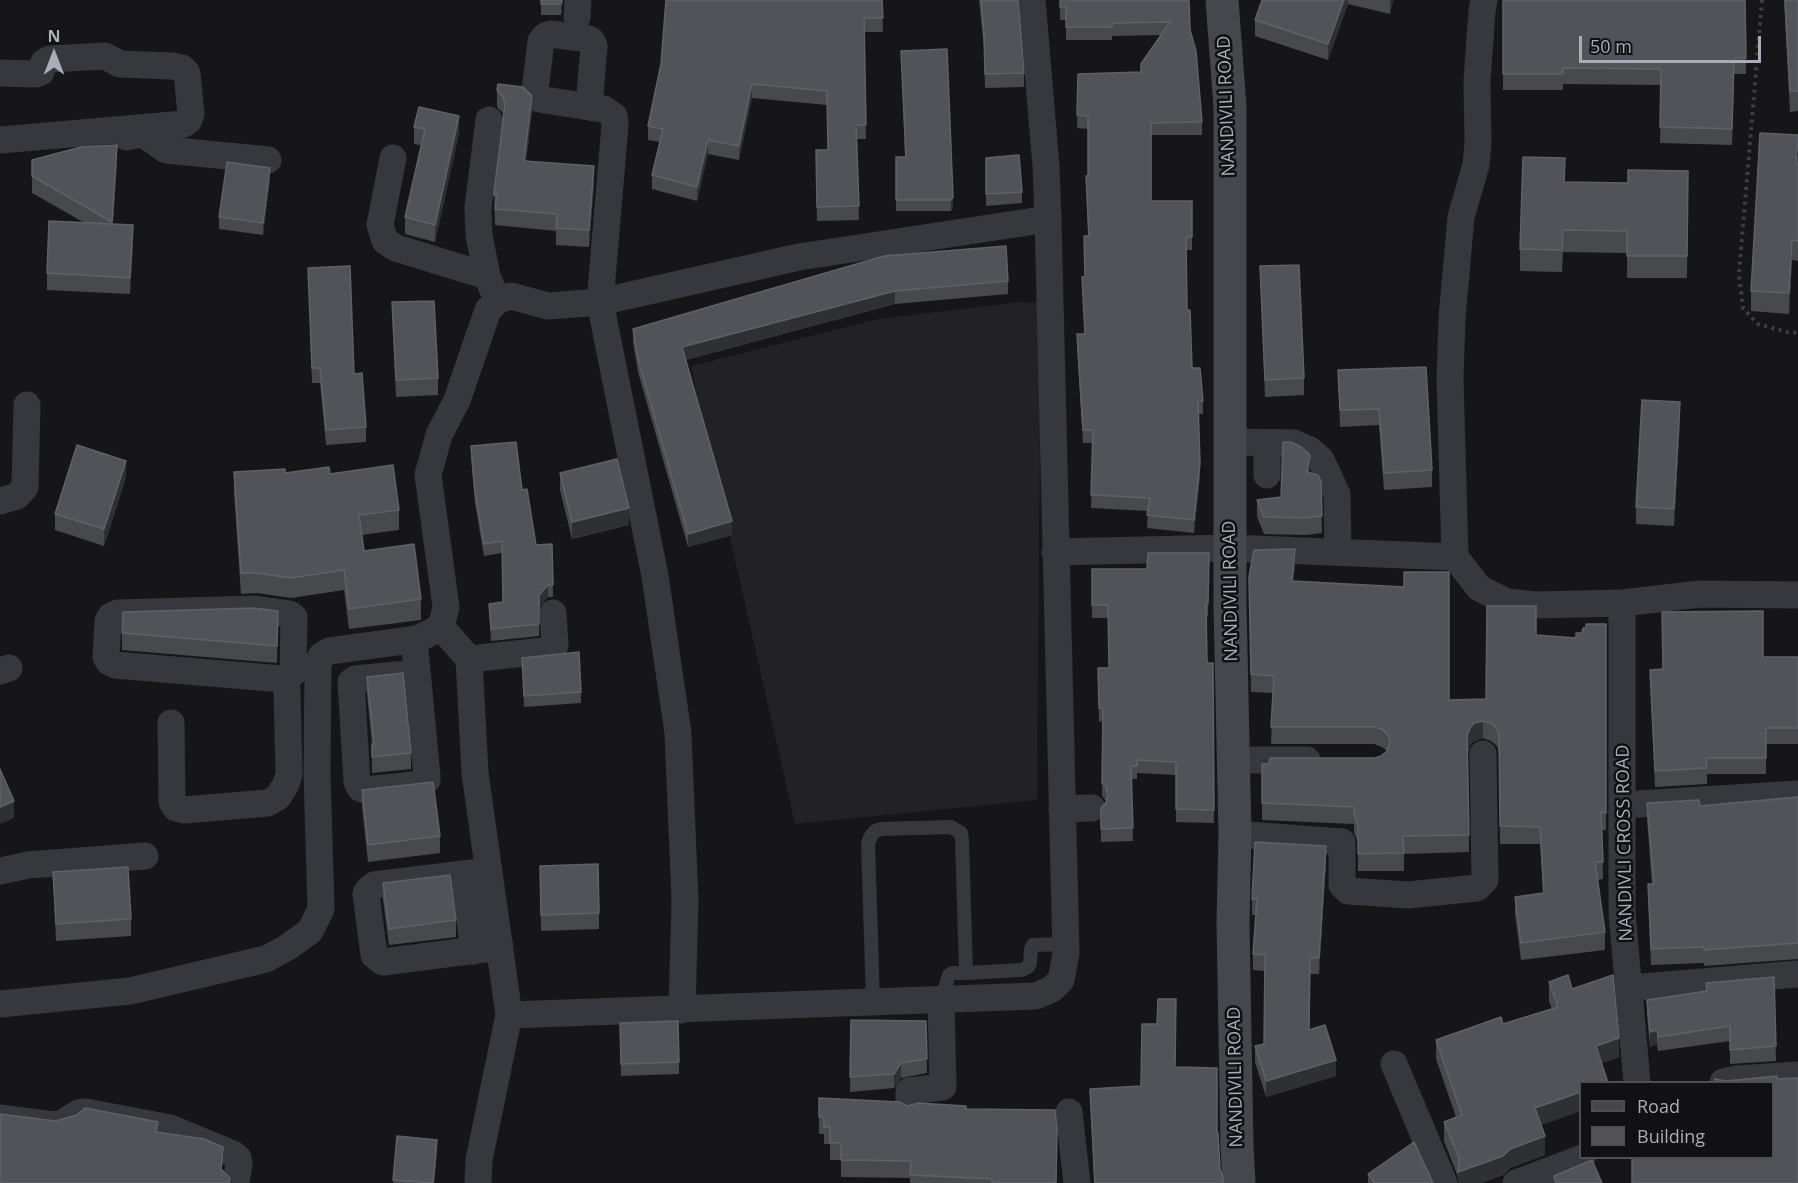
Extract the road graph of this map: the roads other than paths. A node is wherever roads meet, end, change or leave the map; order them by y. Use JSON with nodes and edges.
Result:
{"nodes":[{"id":1,"x":1032,"y":0,"type":"edge"},
{"id":2,"x":1222,"y":0,"type":"edge"},
{"id":3,"x":1484,"y":0,"type":"edge"},
{"id":4,"x":0,"y":73,"type":"edge"},
{"id":5,"x":590,"y":107,"type":"dead end"},
{"id":6,"x":489,"y":120,"type":"dead end"},
{"id":7,"x":0,"y":140,"type":"edge"},
{"id":8,"x":0,"y":157,"type":"edge"},
{"id":9,"x":393,"y":158,"type":"dead end"},
{"id":10,"x":268,"y":160,"type":"dead end"},
{"id":11,"x":1048,"y":219,"type":"junction"},
{"id":12,"x":487,"y":276,"type":"junction"},
{"id":13,"x":498,"y":300,"type":"junction"},
{"id":14,"x":600,"y":302,"type":"junction"},
{"id":15,"x":27,"y":405,"type":"dead end"},
{"id":16,"x":1229,"y":442,"type":"junction"},
{"id":17,"x":1267,"y":443,"type":"junction"},
{"id":18,"x":1267,"y":475,"type":"dead end"},
{"id":19,"x":0,"y":501,"type":"edge"},
{"id":20,"x":1230,"y":548,"type":"junction"},
{"id":21,"x":1055,"y":552,"type":"junction"},
{"id":22,"x":1338,"y":552,"type":"junction"},
{"id":23,"x":1455,"y":557,"type":"junction"},
{"id":24,"x":1798,"y":596,"type":"edge"},
{"id":25,"x":1622,"y":603,"type":"junction"},
{"id":26,"x":552,"y":613,"type":"dead end"},
{"id":27,"x":441,"y":627,"type":"junction"},
{"id":28,"x":414,"y":639,"type":"junction"},
{"id":29,"x":357,"y":647,"type":"junction"},
{"id":30,"x":469,"y":659,"type":"junction"},
{"id":31,"x":310,"y":672,"type":"junction"},
{"id":32,"x":417,"y":673,"type":"junction"},
{"id":33,"x":361,"y":679,"type":"junction"},
{"id":34,"x":213,"y":690,"type":"dead end"},
{"id":35,"x":287,"y":690,"type":"junction"},
{"id":36,"x":171,"y":723,"type":"dead end"},
{"id":37,"x":1483,"y":754,"type":"dead end"},
{"id":38,"x":1233,"y":760,"type":"junction"},
{"id":39,"x":1330,"y":760,"type":"edge"},
{"id":40,"x":317,"y":773,"type":"junction"},
{"id":41,"x":289,"y":774,"type":"junction"},
{"id":42,"x":1798,"y":794,"type":"edge"},
{"id":43,"x":1622,"y":805,"type":"junction"},
{"id":44,"x":1092,"y":808,"type":"dead end"},
{"id":45,"x":1062,"y":809,"type":"junction"},
{"id":46,"x":1235,"y":834,"type":"junction"},
{"id":47,"x":145,"y":856,"type":"dead end"},
{"id":48,"x":0,"y":871,"type":"edge"},
{"id":49,"x":476,"y":873,"type":"junction"},
{"id":50,"x":1066,"y":944,"type":"junction"},
{"id":51,"x":487,"y":949,"type":"junction"},
{"id":52,"x":966,"y":973,"type":"junction"},
{"id":53,"x":1798,"y":974,"type":"edge"},
{"id":54,"x":1630,"y":988,"type":"junction"},
{"id":55,"x":941,"y":1001,"type":"junction"},
{"id":56,"x":873,"y":1003,"type":"junction"},
{"id":57,"x":0,"y":1004,"type":"edge"},
{"id":58,"x":682,"y":1010,"type":"junction"},
{"id":59,"x":510,"y":1015,"type":"junction"},
{"id":60,"x":1395,"y":1064,"type":"dead end"},
{"id":61,"x":1798,"y":1075,"type":"edge"},
{"id":62,"x":1637,"y":1081,"type":"edge"},
{"id":63,"x":1730,"y":1081,"type":"edge"},
{"id":64,"x":909,"y":1107,"type":"edge"},
{"id":65,"x":1069,"y":1112,"type":"dead end"},
{"id":66,"x":0,"y":1118,"type":"edge"},
{"id":67,"x":1579,"y":1159,"type":"edge"},
{"id":68,"x":236,"y":1183,"type":"edge"},
{"id":69,"x":478,"y":1183,"type":"edge"},
{"id":70,"x":1077,"y":1183,"type":"edge"},
{"id":71,"x":1239,"y":1183,"type":"edge"},
{"id":72,"x":1444,"y":1183,"type":"edge"},
{"id":73,"x":1516,"y":1183,"type":"edge"}],
"edges":[{"from":1,"to":11,"type":"street"},
{"from":2,"to":16,"type":"street","name":"NANDIVILI ROAD"},
{"from":3,"to":23,"type":"street"},
{"from":4,"to":7,"type":"street"},
{"from":5,"to":14,"type":"street"},
{"from":6,"to":12,"type":"street"},
{"from":8,"to":10,"type":"street"},
{"from":9,"to":12,"type":"street"},
{"from":11,"to":14,"type":"street"},
{"from":11,"to":21,"type":"street"},
{"from":12,"to":13,"type":"street"},
{"from":13,"to":14,"type":"street"},
{"from":13,"to":27,"type":"street"},
{"from":14,"to":58,"type":"street"},
{"from":15,"to":19,"type":"street"},
{"from":16,"to":17,"type":"street"},
{"from":16,"to":20,"type":"street","name":"NANDIVILI ROAD"},
{"from":17,"to":18,"type":"street"},
{"from":17,"to":22,"type":"street"},
{"from":20,"to":21,"type":"street"},
{"from":20,"to":22,"type":"street"},
{"from":20,"to":38,"type":"street","name":"NANDIVILI ROAD"},
{"from":21,"to":45,"type":"street"},
{"from":22,"to":23,"type":"street"},
{"from":23,"to":25,"type":"street"},
{"from":24,"to":25,"type":"street"},
{"from":25,"to":43,"type":"street","name":"NANDIVLI CROSS ROAD"},
{"from":26,"to":30,"type":"street"},
{"from":27,"to":28,"type":"street"},
{"from":27,"to":30,"type":"street"},
{"from":28,"to":29,"type":"street"},
{"from":28,"to":32,"type":"street"},
{"from":29,"to":31,"type":"street"},
{"from":29,"to":33,"type":"street"},
{"from":30,"to":49,"type":"street"},
{"from":31,"to":31,"type":"street"},
{"from":31,"to":35,"type":"street"},
{"from":31,"to":40,"type":"street"},
{"from":32,"to":33,"type":"street"},
{"from":32,"to":33,"type":"street"},
{"from":34,"to":35,"type":"street"},
{"from":35,"to":41,"type":"street"},
{"from":36,"to":41,"type":"street"},
{"from":37,"to":46,"type":"street"},
{"from":38,"to":39,"type":"street"},
{"from":38,"to":46,"type":"street","name":"NANDIVILI ROAD"},
{"from":40,"to":41,"type":"street"},
{"from":40,"to":57,"type":"street"},
{"from":42,"to":43,"type":"street"},
{"from":43,"to":54,"type":"street","name":"NANDIVLI CROSS ROAD"},
{"from":44,"to":45,"type":"street"},
{"from":45,"to":50,"type":"street"},
{"from":46,"to":71,"type":"street","name":"NANDIVILI ROAD"},
{"from":47,"to":48,"type":"street"},
{"from":49,"to":51,"type":"street"},
{"from":49,"to":51,"type":"street"},
{"from":50,"to":52,"type":"lane"},
{"from":50,"to":55,"type":"street"},
{"from":51,"to":59,"type":"street"},
{"from":52,"to":55,"type":"lane"},
{"from":52,"to":56,"type":"lane"},
{"from":53,"to":54,"type":"street"},
{"from":54,"to":62,"type":"street","name":"NANDIVLI CROSS ROAD"},
{"from":55,"to":56,"type":"street"},
{"from":55,"to":64,"type":"street"},
{"from":56,"to":58,"type":"street"},
{"from":58,"to":59,"type":"street"},
{"from":59,"to":69,"type":"street"},
{"from":60,"to":72,"type":"street"},
{"from":61,"to":63,"type":"street"},
{"from":65,"to":70,"type":"street"},
{"from":66,"to":68,"type":"street"},
{"from":67,"to":73,"type":"street"}]}
